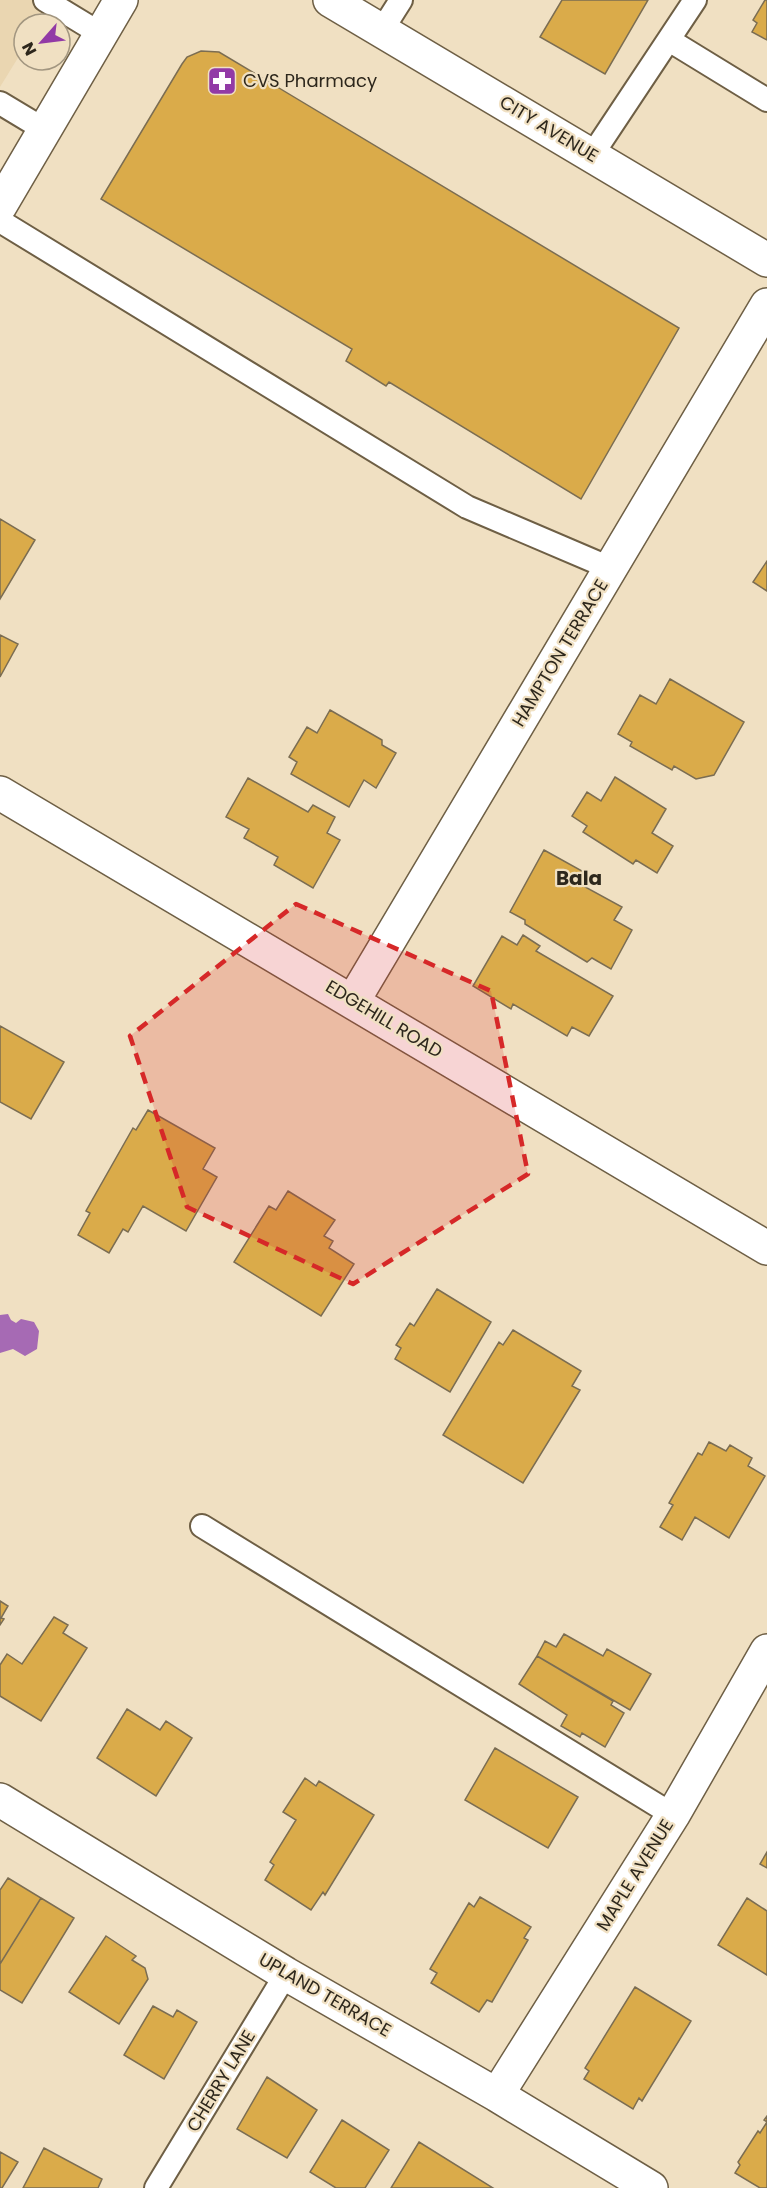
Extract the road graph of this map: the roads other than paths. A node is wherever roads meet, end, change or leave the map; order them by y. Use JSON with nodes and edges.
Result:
{"nodes":[{"id":1,"x":45,"y":0,"type":"edge"},
{"id":2,"x":121,"y":0,"type":"edge"},
{"id":3,"x":330,"y":0,"type":"edge"},
{"id":4,"x":401,"y":0,"type":"edge"},
{"id":5,"x":695,"y":0,"type":"edge"},
{"id":6,"x":382,"y":30,"type":"junction"},
{"id":7,"x":101,"y":34,"type":"junction"},
{"id":8,"x":669,"y":40,"type":"junction"},
{"id":9,"x":767,"y":99,"type":"edge"},
{"id":10,"x":0,"y":103,"type":"edge"},
{"id":11,"x":45,"y":130,"type":"junction"},
{"id":12,"x":592,"y":155,"type":"junction"},
{"id":13,"x":0,"y":206,"type":"edge"},
{"id":14,"x":0,"y":221,"type":"edge"},
{"id":15,"x":767,"y":260,"type":"edge"},
{"id":16,"x":767,"y":305,"type":"edge"},
{"id":17,"x":610,"y":568,"type":"junction"},
{"id":18,"x":0,"y":793,"type":"edge"},
{"id":19,"x":353,"y":1001,"type":"junction"},
{"id":20,"x":767,"y":1248,"type":"edge"},
{"id":21,"x":202,"y":1526,"type":"dead end"},
{"id":22,"x":767,"y":1651,"type":"edge"},
{"id":23,"x":0,"y":1800,"type":"edge"},
{"id":24,"x":673,"y":1815,"type":"junction"},
{"id":25,"x":286,"y":1974,"type":"junction"},
{"id":26,"x":496,"y":2095,"type":"junction"},
{"id":27,"x":156,"y":2188,"type":"edge"},
{"id":28,"x":651,"y":2188,"type":"edge"}],
"edges":[{"from":1,"to":7,"type":"lane"},
{"from":2,"to":7,"type":"main road"},
{"from":3,"to":6,"type":"main road","name":"CITY AVENUE"},
{"from":4,"to":6,"type":"lane"},
{"from":5,"to":8,"type":"lane"},
{"from":6,"to":12,"type":"main road","name":"CITY AVENUE"},
{"from":7,"to":11,"type":"main road"},
{"from":8,"to":9,"type":"lane"},
{"from":8,"to":12,"type":"lane"},
{"from":10,"to":11,"type":"lane"},
{"from":11,"to":13,"type":"main road"},
{"from":12,"to":15,"type":"main road","name":"CITY AVENUE"},
{"from":14,"to":17,"type":"lane"},
{"from":16,"to":17,"type":"main road","name":"HAMPTON TERRACE"},
{"from":17,"to":19,"type":"main road","name":"HAMPTON TERRACE"},
{"from":18,"to":19,"type":"main road","name":"EDGEHILL ROAD"},
{"from":19,"to":20,"type":"main road","name":"EDGEHILL ROAD"},
{"from":21,"to":24,"type":"lane"},
{"from":22,"to":24,"type":"main road","name":"MAPLE AVENUE"},
{"from":23,"to":25,"type":"main road","name":"UPLAND TERRACE"},
{"from":24,"to":26,"type":"main road","name":"MAPLE AVENUE"},
{"from":25,"to":26,"type":"main road","name":"UPLAND TERRACE"},
{"from":25,"to":27,"type":"lane","name":"CHERRY LANE"},
{"from":26,"to":28,"type":"main road","name":"UPLAND TERRACE"}]}
